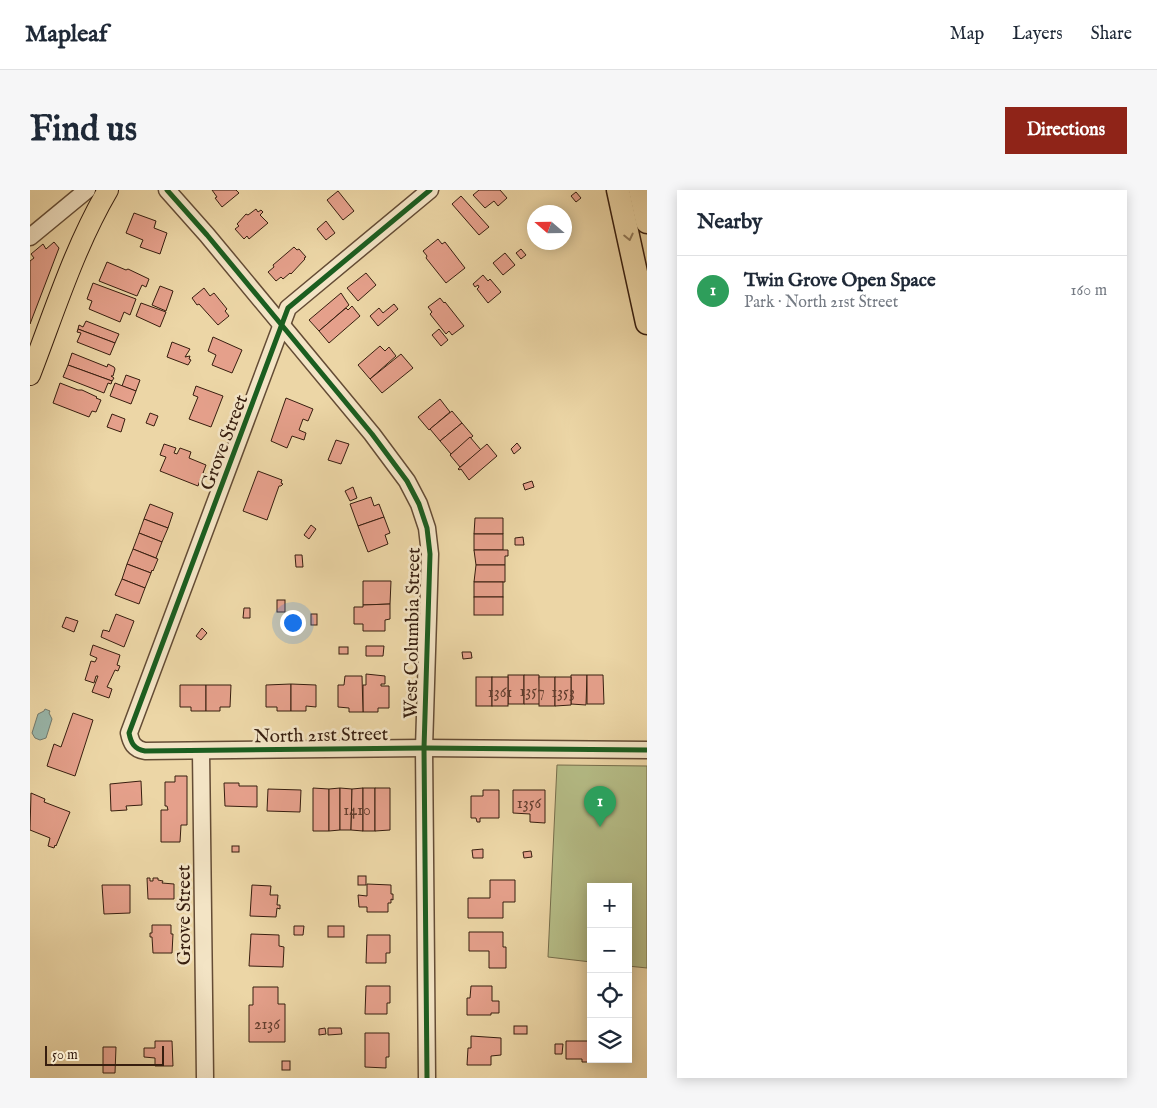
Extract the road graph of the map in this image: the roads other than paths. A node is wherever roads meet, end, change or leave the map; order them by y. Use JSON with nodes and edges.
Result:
{"nodes":[{"id":1,"x":87,"y":190,"type":"edge"},
{"id":2,"x":108,"y":190,"type":"edge"},
{"id":3,"x":167,"y":190,"type":"edge"},
{"id":4,"x":430,"y":190,"type":"edge"},
{"id":5,"x":618,"y":190,"type":"edge"},
{"id":6,"x":640,"y":190,"type":"edge"},
{"id":7,"x":647,"y":222,"type":"edge"},
{"id":8,"x":30,"y":237,"type":"edge"},
{"id":9,"x":647,"y":323,"type":"edge"},
{"id":10,"x":282,"y":327,"type":"junction"},
{"id":11,"x":30,"y":375,"type":"edge"},
{"id":12,"x":424,"y":748,"type":"junction"},
{"id":13,"x":647,"y":750,"type":"edge"},
{"id":14,"x":145,"y":751,"type":"joint"},
{"id":15,"x":201,"y":751,"type":"junction"},
{"id":16,"x":205,"y":1078,"type":"edge"},
{"id":17,"x":427,"y":1078,"type":"edge"}],
"edges":[{"from":1,"to":8,"type":"street"},
{"from":2,"to":11,"type":"main road"},
{"from":3,"to":10,"type":"street","name":"West Columbia Street"},
{"from":4,"to":10,"type":"street","name":"Grove Street"},
{"from":5,"to":9,"type":"highway","one_way":true},
{"from":6,"to":7,"type":"highway"},
{"from":10,"to":12,"type":"street","name":"West Columbia Street"},
{"from":10,"to":14,"type":"street","name":"Grove Street"},
{"from":12,"to":13,"type":"street","name":"North 21st Street"},
{"from":12,"to":15,"type":"street","name":"North 21st Street"},
{"from":12,"to":17,"type":"street","name":"West Columbia Street"},
{"from":14,"to":15,"type":"street","name":"North 21st Street"},
{"from":15,"to":16,"type":"street","name":"Grove Street"}]}
